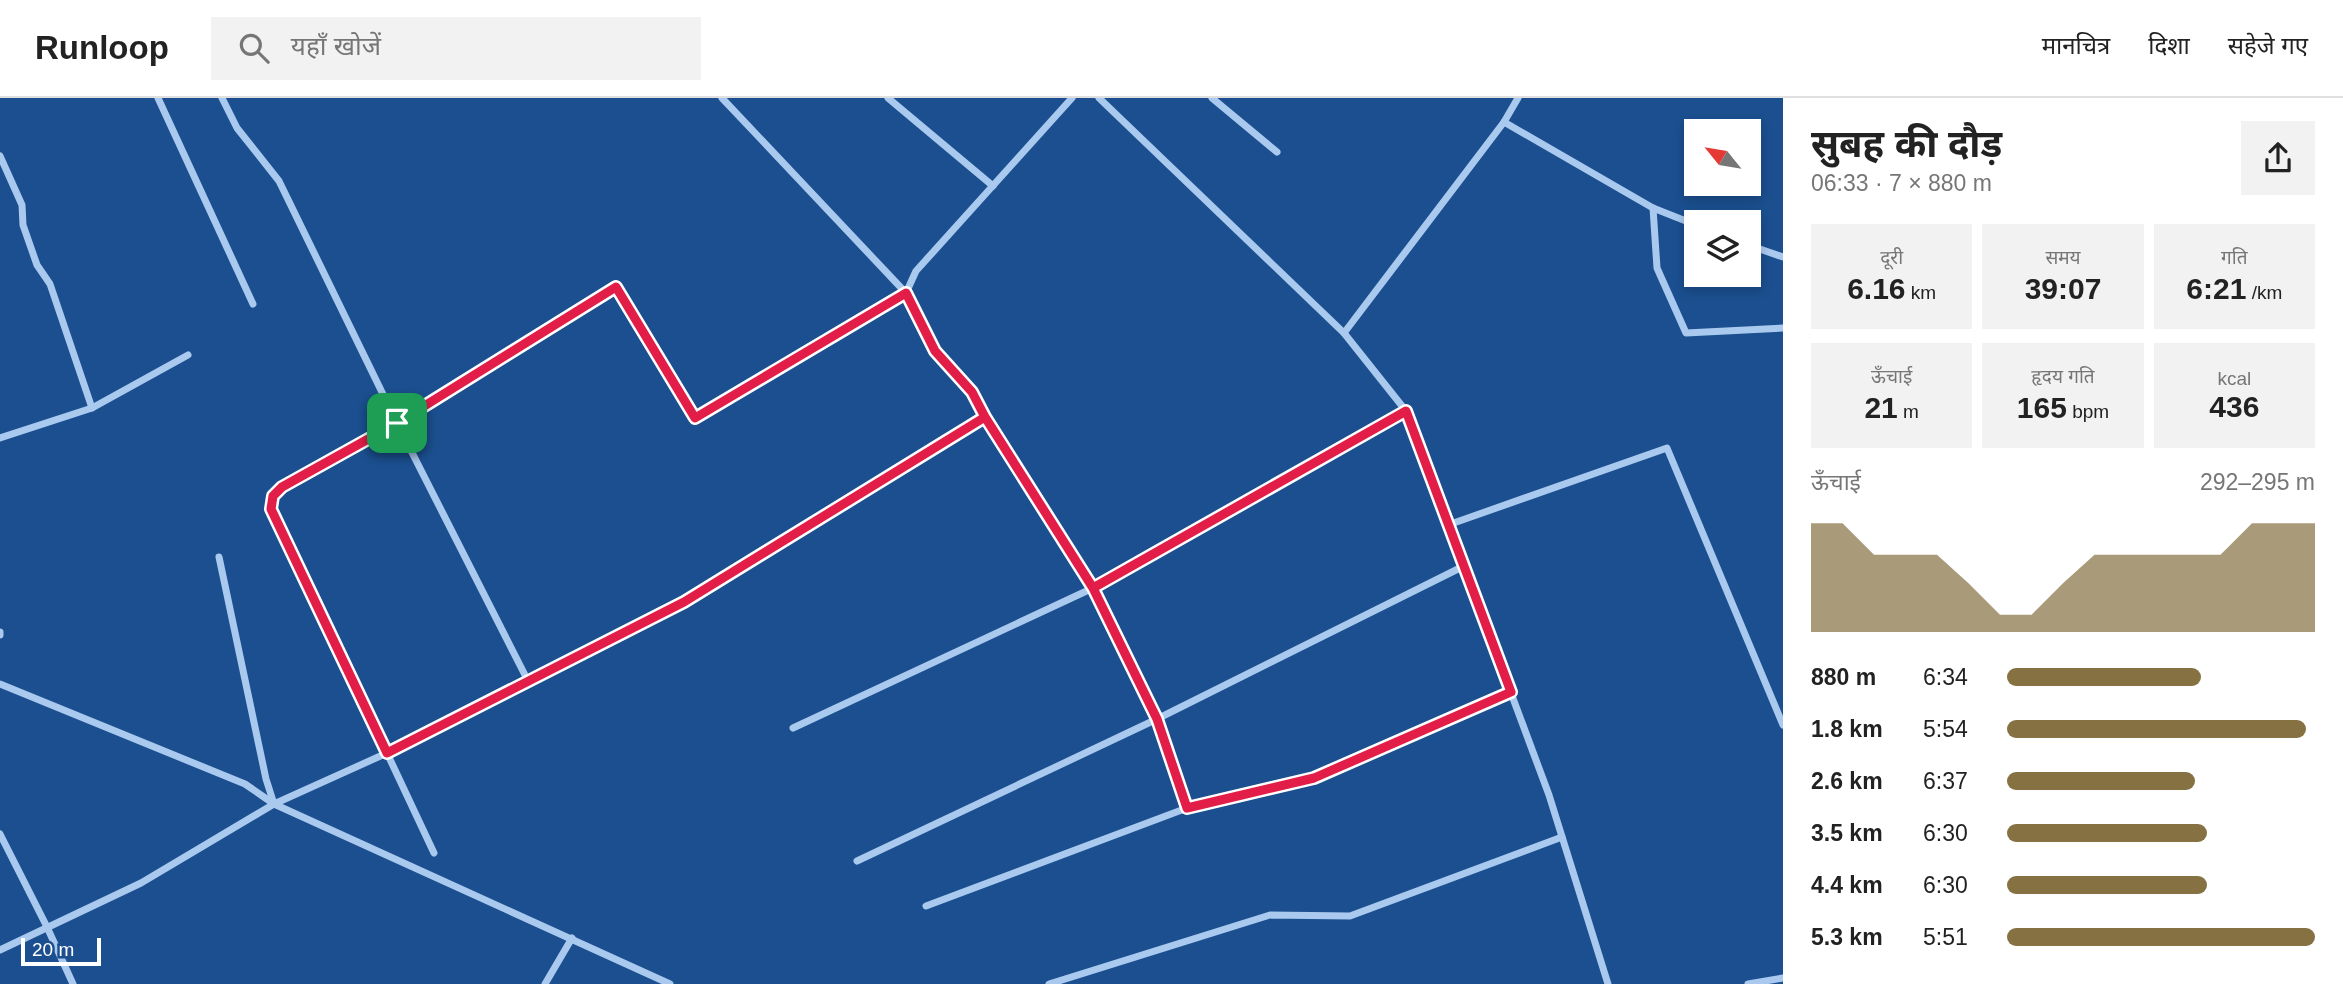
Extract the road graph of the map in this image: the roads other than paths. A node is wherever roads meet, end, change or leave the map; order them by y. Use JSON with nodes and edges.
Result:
{"nodes":[{"id":1,"x":158,"y":98,"type":"edge"},
{"id":2,"x":222,"y":98,"type":"edge"},
{"id":3,"x":722,"y":98,"type":"edge"},
{"id":4,"x":888,"y":98,"type":"edge"},
{"id":5,"x":1072,"y":98,"type":"edge"},
{"id":6,"x":1099,"y":98,"type":"edge"},
{"id":7,"x":1212,"y":98,"type":"edge"},
{"id":8,"x":1518,"y":98,"type":"edge"},
{"id":9,"x":1504,"y":122,"type":"junction"},
{"id":10,"x":1277,"y":152,"type":"dead end"},
{"id":11,"x":0,"y":156,"type":"edge"},
{"id":12,"x":993,"y":186,"type":"junction"},
{"id":13,"x":1653,"y":208,"type":"junction"},
{"id":14,"x":1684,"y":220,"type":"edge"},
{"id":15,"x":1761,"y":249,"type":"edge"},
{"id":16,"x":1783,"y":257,"type":"edge"},
{"id":17,"x":906,"y":293,"type":"junction"},
{"id":18,"x":253,"y":304,"type":"dead end"},
{"id":19,"x":1783,"y":328,"type":"edge"},
{"id":20,"x":1344,"y":333,"type":"junction"},
{"id":21,"x":188,"y":355,"type":"dead end"},
{"id":22,"x":92,"y":408,"type":"junction"},
{"id":23,"x":1406,"y":411,"type":"junction"},
{"id":24,"x":985,"y":417,"type":"junction"},
{"id":25,"x":397,"y":423,"type":"junction"},
{"id":26,"x":0,"y":438,"type":"edge"},
{"id":27,"x":1448,"y":525,"type":"junction"},
{"id":28,"x":219,"y":557,"type":"dead end"},
{"id":29,"x":1464,"y":566,"type":"junction"},
{"id":30,"x":1093,"y":588,"type":"junction"},
{"id":31,"x":532,"y":680,"type":"junction"},
{"id":32,"x":0,"y":684,"type":"edge"},
{"id":33,"x":1511,"y":692,"type":"junction"},
{"id":34,"x":1157,"y":719,"type":"junction"},
{"id":35,"x":1783,"y":725,"type":"edge"},
{"id":36,"x":793,"y":728,"type":"dead end"},
{"id":37,"x":387,"y":753,"type":"junction"},
{"id":38,"x":274,"y":804,"type":"junction"},
{"id":39,"x":1187,"y":808,"type":"junction"},
{"id":40,"x":0,"y":834,"type":"edge"},
{"id":41,"x":1562,"y":837,"type":"junction"},
{"id":42,"x":434,"y":853,"type":"dead end"},
{"id":43,"x":857,"y":861,"type":"dead end"},
{"id":44,"x":926,"y":906,"type":"dead end"},
{"id":45,"x":47,"y":927,"type":"junction"},
{"id":46,"x":572,"y":938,"type":"junction"},
{"id":47,"x":0,"y":950,"type":"edge"},
{"id":48,"x":1779,"y":980,"type":"edge"},
{"id":49,"x":73,"y":984,"type":"edge"},
{"id":50,"x":545,"y":984,"type":"edge"},
{"id":51,"x":670,"y":984,"type":"edge"},
{"id":52,"x":1049,"y":984,"type":"edge"},
{"id":53,"x":1608,"y":984,"type":"edge"},
{"id":54,"x":1748,"y":984,"type":"edge"}],
"edges":[{"from":1,"to":18,"type":"street"},
{"from":2,"to":25,"type":"street"},
{"from":3,"to":17,"type":"street"},
{"from":4,"to":12,"type":"street"},
{"from":5,"to":12,"type":"street"},
{"from":6,"to":20,"type":"street"},
{"from":7,"to":10,"type":"street"},
{"from":8,"to":9,"type":"street"},
{"from":9,"to":13,"type":"street"},
{"from":9,"to":20,"type":"street"},
{"from":11,"to":22,"type":"street"},
{"from":12,"to":17,"type":"street"},
{"from":13,"to":14,"type":"street"},
{"from":13,"to":19,"type":"street"},
{"from":15,"to":16,"type":"street"},
{"from":17,"to":24,"type":"street"},
{"from":17,"to":25,"type":"street"},
{"from":20,"to":23,"type":"street"},
{"from":21,"to":22,"type":"street"},
{"from":22,"to":26,"type":"street"},
{"from":23,"to":27,"type":"street"},
{"from":23,"to":30,"type":"street"},
{"from":24,"to":30,"type":"street"},
{"from":24,"to":31,"type":"street"},
{"from":25,"to":31,"type":"street"},
{"from":25,"to":37,"type":"street"},
{"from":27,"to":29,"type":"street"},
{"from":27,"to":35,"type":"street"},
{"from":28,"to":38,"type":"street"},
{"from":29,"to":33,"type":"street"},
{"from":29,"to":34,"type":"street"},
{"from":30,"to":34,"type":"street"},
{"from":30,"to":36,"type":"street"},
{"from":31,"to":37,"type":"street"},
{"from":32,"to":38,"type":"street"},
{"from":33,"to":39,"type":"street"},
{"from":33,"to":41,"type":"street"},
{"from":34,"to":39,"type":"street"},
{"from":34,"to":43,"type":"street"},
{"from":37,"to":38,"type":"street"},
{"from":37,"to":42,"type":"street"},
{"from":38,"to":45,"type":"street"},
{"from":38,"to":46,"type":"street"},
{"from":39,"to":44,"type":"street"},
{"from":40,"to":45,"type":"street"},
{"from":41,"to":52,"type":"street"},
{"from":41,"to":53,"type":"street"},
{"from":45,"to":47,"type":"street"},
{"from":45,"to":49,"type":"street"},
{"from":46,"to":50,"type":"street"},
{"from":46,"to":51,"type":"street"},
{"from":48,"to":54,"type":"street"}]}
